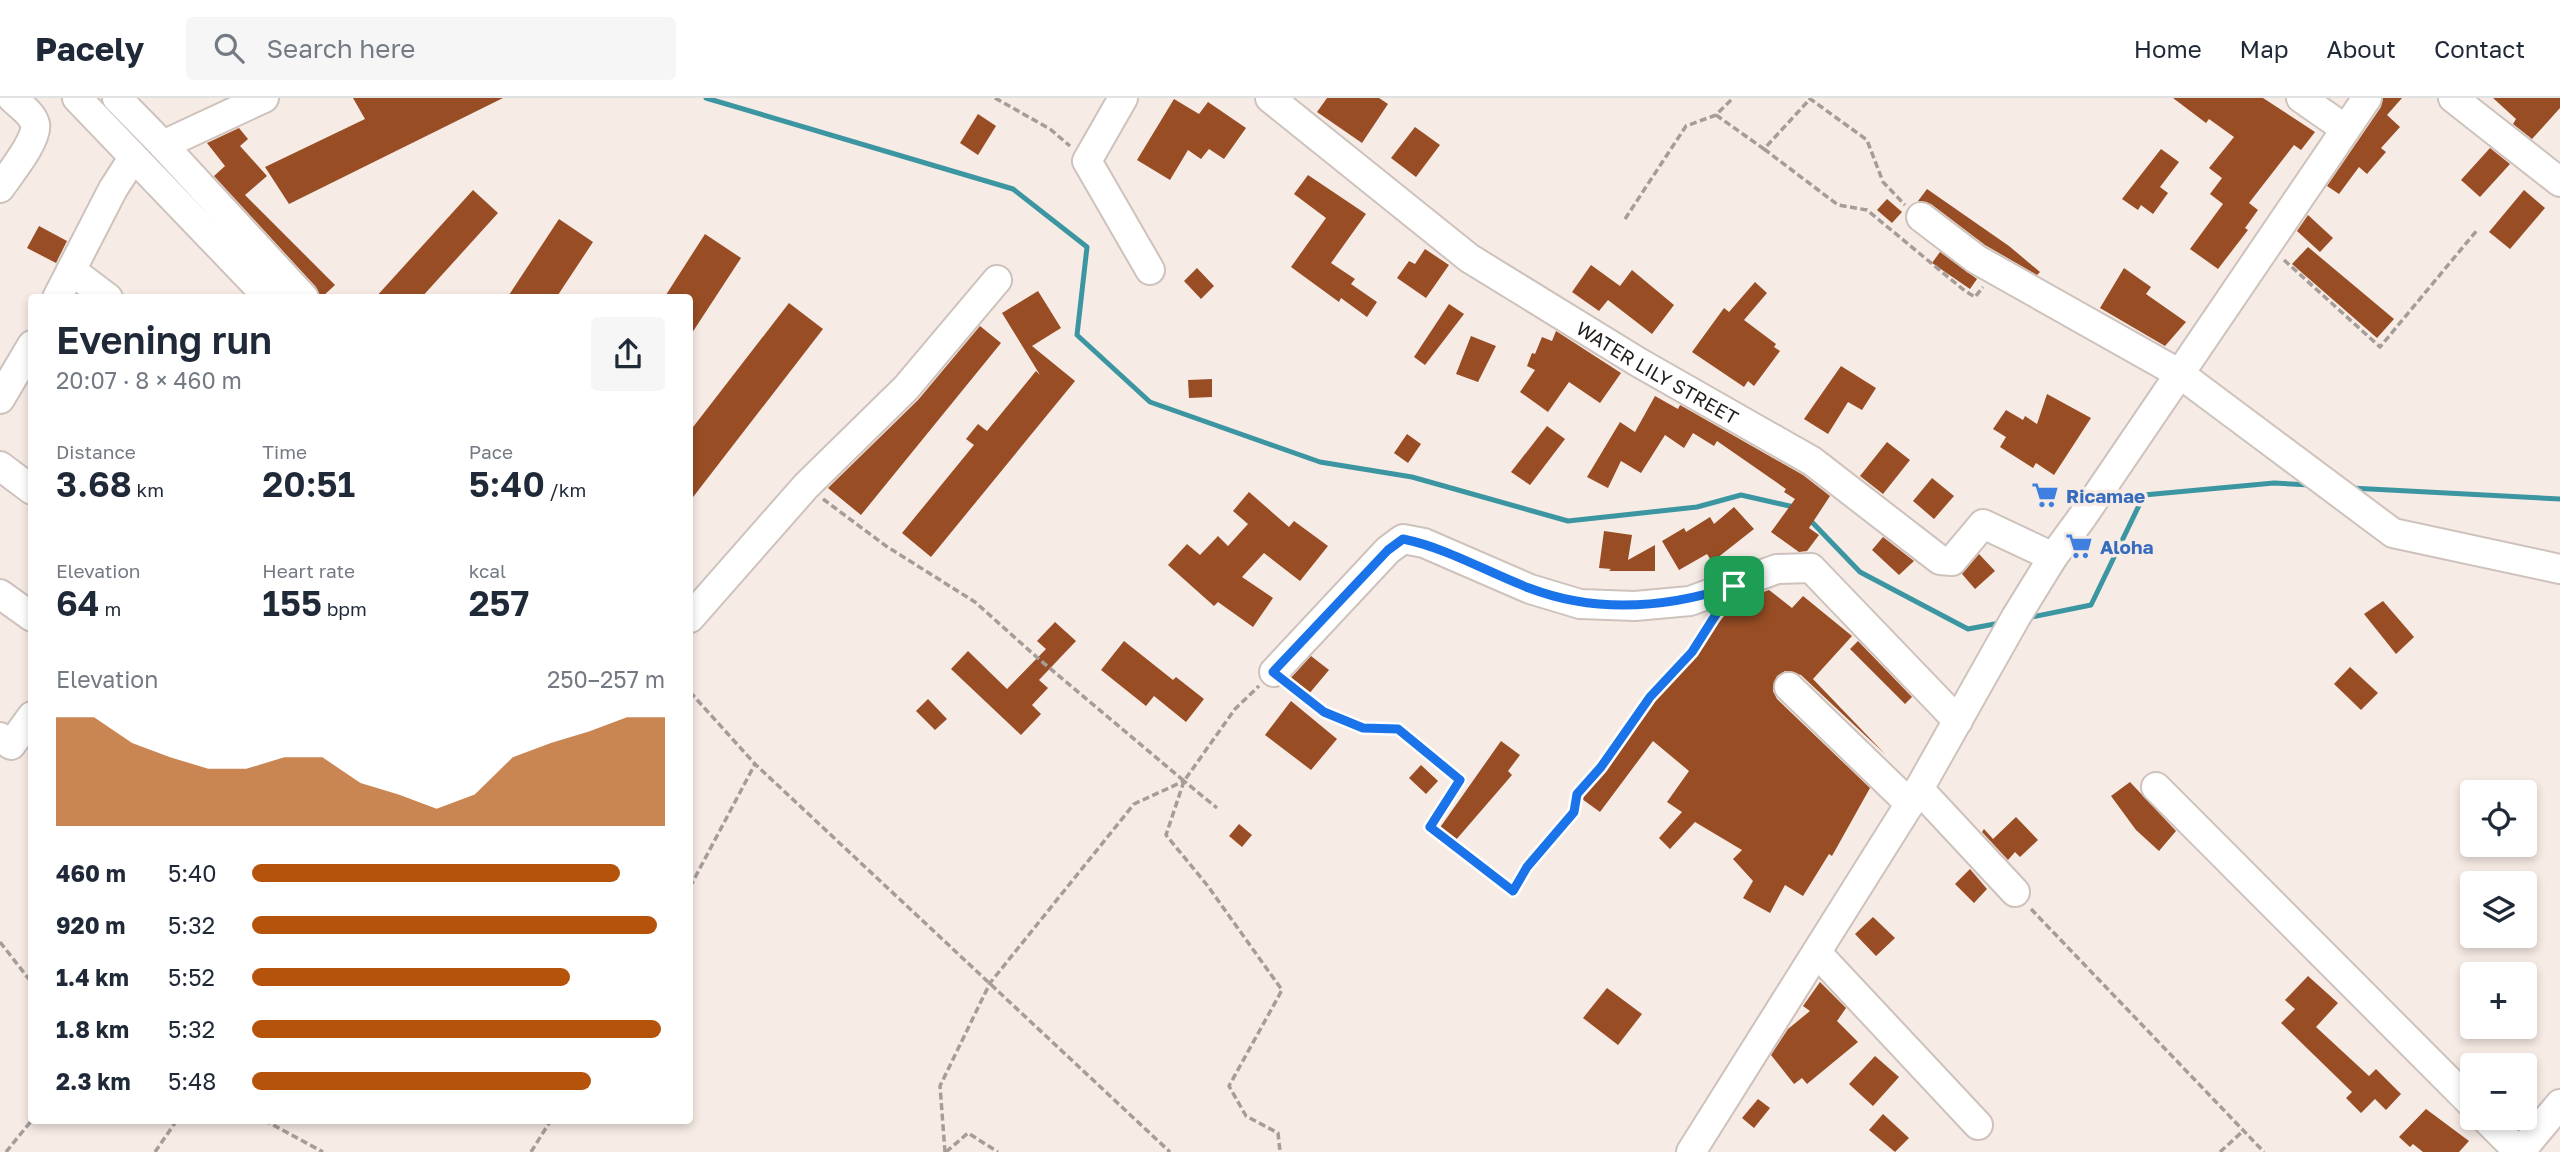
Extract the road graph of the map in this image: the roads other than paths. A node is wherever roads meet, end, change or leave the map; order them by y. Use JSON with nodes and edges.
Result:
{"nodes":[{"id":1,"x":12,"y":98,"type":"edge"},
{"id":2,"x":77,"y":98,"type":"edge"},
{"id":3,"x":117,"y":98,"type":"edge"},
{"id":4,"x":264,"y":98,"type":"edge"},
{"id":5,"x":1123,"y":98,"type":"edge"},
{"id":6,"x":1270,"y":98,"type":"edge"},
{"id":7,"x":2301,"y":98,"type":"edge"},
{"id":8,"x":2367,"y":98,"type":"edge"},
{"id":9,"x":2453,"y":98,"type":"edge"},
{"id":10,"x":2344,"y":128,"type":"junction"},
{"id":11,"x":163,"y":145,"type":"junction"},
{"id":12,"x":133,"y":158,"type":"junction"},
{"id":13,"x":2560,"y":182,"type":"edge"},
{"id":14,"x":0,"y":188,"type":"edge"},
{"id":15,"x":1921,"y":217,"type":"road end"},
{"id":16,"x":71,"y":270,"type":"junction"},
{"id":17,"x":1150,"y":270,"type":"dead end"},
{"id":18,"x":997,"y":280,"type":"dead end"},
{"id":19,"x":59,"y":294,"type":"edge"},
{"id":20,"x":103,"y":294,"type":"edge"},
{"id":21,"x":265,"y":294,"type":"edge"},
{"id":22,"x":300,"y":294,"type":"edge"},
{"id":23,"x":28,"y":358,"type":"edge"},
{"id":24,"x":2180,"y":374,"type":"junction"},
{"id":25,"x":0,"y":399,"type":"edge"},
{"id":26,"x":0,"y":467,"type":"edge"},
{"id":27,"x":28,"y":487,"type":"edge"},
{"id":28,"x":2053,"y":557,"type":"junction"},
{"id":29,"x":2560,"y":569,"type":"edge"},
{"id":30,"x":0,"y":594,"type":"edge"},
{"id":31,"x":28,"y":614,"type":"edge"},
{"id":32,"x":693,"y":615,"type":"edge"},
{"id":33,"x":1273,"y":672,"type":"road end"},
{"id":34,"x":1790,"y":687,"type":"dead end"},
{"id":35,"x":1958,"y":721,"type":"junction"},
{"id":36,"x":28,"y":722,"type":"edge"},
{"id":37,"x":0,"y":737,"type":"edge"},
{"id":38,"x":2156,"y":788,"type":"dead end"},
{"id":39,"x":1915,"y":796,"type":"junction"},
{"id":40,"x":2015,"y":892,"type":"road end"},
{"id":41,"x":1817,"y":953,"type":"junction"},
{"id":42,"x":2460,"y":1092,"type":"edge"},
{"id":43,"x":2560,"y":1104,"type":"edge"},
{"id":44,"x":1979,"y":1125,"type":"dead end"},
{"id":45,"x":2498,"y":1130,"type":"edge"},
{"id":46,"x":1691,"y":1152,"type":"edge"},
{"id":47,"x":2520,"y":1152,"type":"edge"}],
"edges":[{"from":1,"to":14,"type":"street"},
{"from":2,"to":12,"type":"street"},
{"from":3,"to":11,"type":"street"},
{"from":4,"to":11,"type":"street"},
{"from":5,"to":17,"type":"street"},
{"from":6,"to":28,"type":"street","name":"WATER LILY STREET"},
{"from":7,"to":10,"type":"street"},
{"from":8,"to":10,"type":"street"},
{"from":9,"to":13,"type":"street"},
{"from":10,"to":24,"type":"street"},
{"from":11,"to":22,"type":"street"},
{"from":12,"to":16,"type":"street"},
{"from":12,"to":21,"type":"street"},
{"from":15,"to":24,"type":"street"},
{"from":16,"to":19,"type":"street"},
{"from":16,"to":20,"type":"street"},
{"from":18,"to":32,"type":"street"},
{"from":23,"to":25,"type":"street"},
{"from":24,"to":28,"type":"street"},
{"from":24,"to":29,"type":"street"},
{"from":26,"to":27,"type":"street"},
{"from":28,"to":35,"type":"street"},
{"from":30,"to":31,"type":"street"},
{"from":33,"to":35,"type":"street"},
{"from":34,"to":39,"type":"street"},
{"from":35,"to":39,"type":"street"},
{"from":36,"to":37,"type":"street"},
{"from":38,"to":42,"type":"street"},
{"from":39,"to":40,"type":"street"},
{"from":39,"to":41,"type":"street"},
{"from":41,"to":44,"type":"street"},
{"from":41,"to":46,"type":"street"},
{"from":43,"to":47,"type":"street"},
{"from":45,"to":47,"type":"street"}]}
